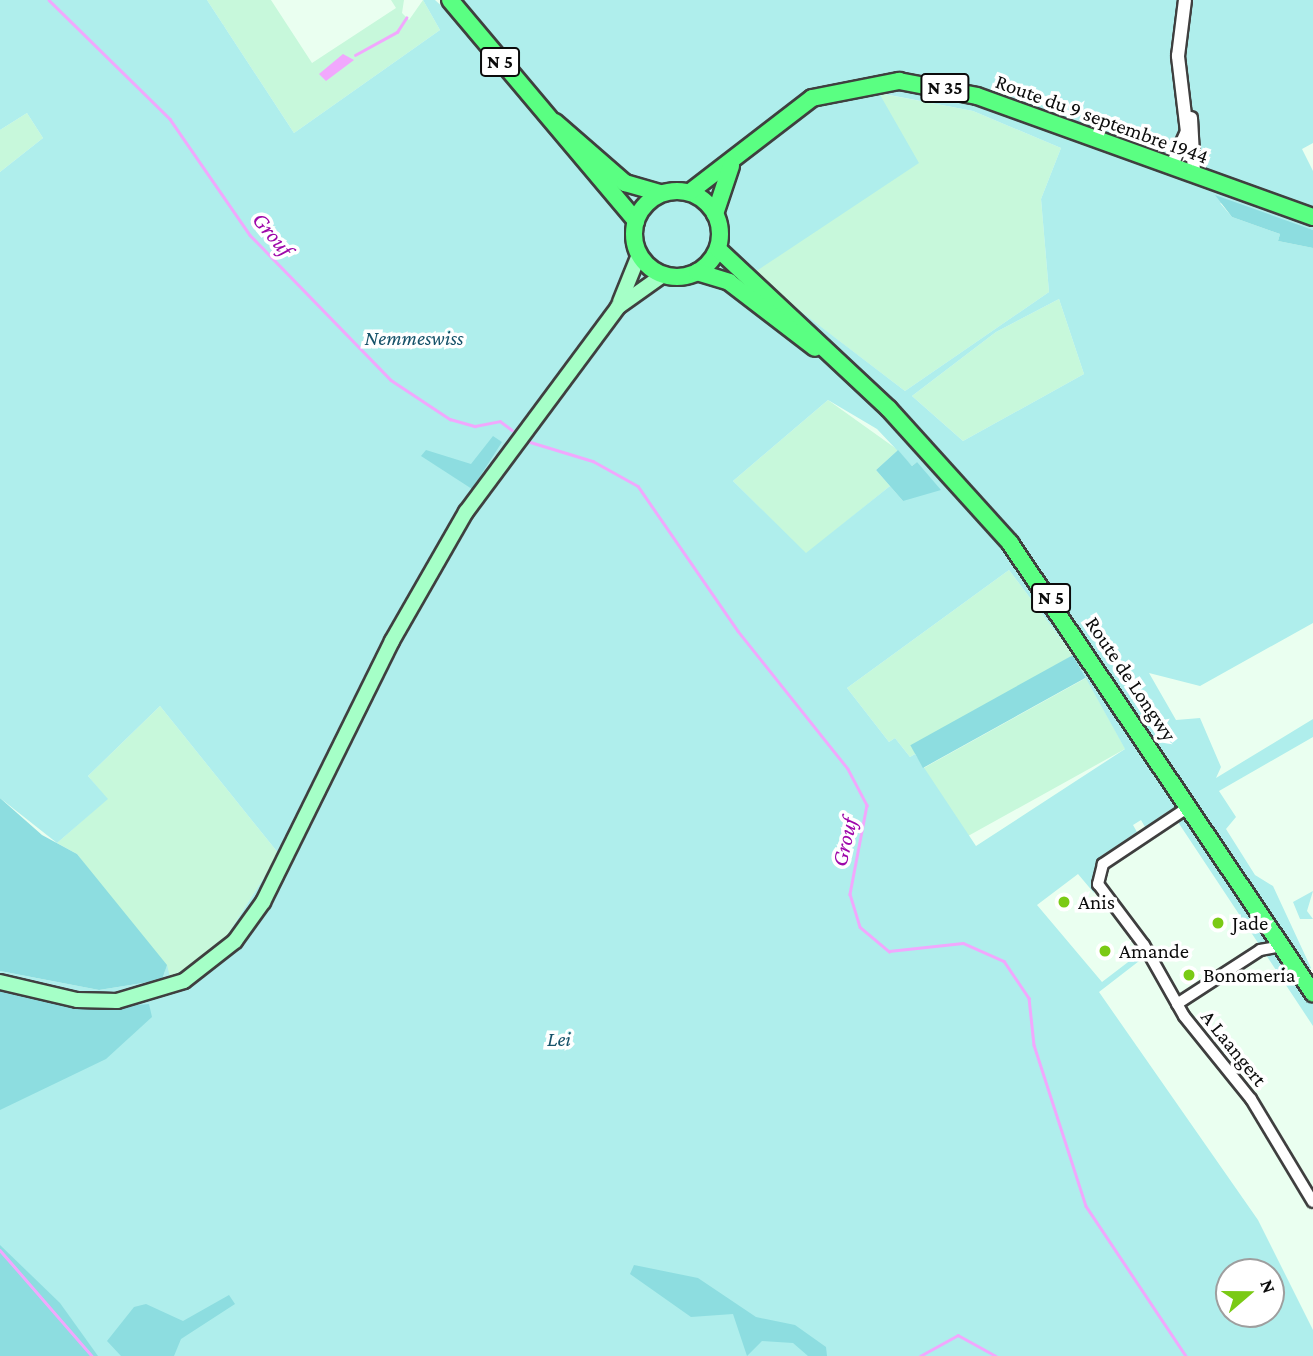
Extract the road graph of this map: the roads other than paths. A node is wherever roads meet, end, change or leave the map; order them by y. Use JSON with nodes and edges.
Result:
{"nodes":[{"id":1,"x":450,"y":0,"type":"edge"},
{"id":2,"x":1185,"y":0,"type":"edge"},
{"id":3,"x":1180,"y":84,"type":"junction"},
{"id":4,"x":553,"y":121,"type":"junction"},
{"id":5,"x":732,"y":164,"type":"junction"},
{"id":6,"x":1172,"y":165,"type":"junction"},
{"id":7,"x":1194,"y":173,"type":"junction"},
{"id":8,"x":690,"y":192,"type":"junction"},
{"id":9,"x":660,"y":193,"type":"junction"},
{"id":10,"x":715,"y":214,"type":"junction"},
{"id":11,"x":1313,"y":217,"type":"edge"},
{"id":12,"x":636,"y":221,"type":"junction"},
{"id":13,"x":718,"y":248,"type":"junction"},
{"id":14,"x":639,"y":255,"type":"junction"},
{"id":15,"x":696,"y":272,"type":"junction"},
{"id":16,"x":663,"y":275,"type":"junction"},
{"id":17,"x":618,"y":307,"type":"junction"},
{"id":18,"x":858,"y":378,"type":"junction"},
{"id":19,"x":1190,"y":806,"type":"junction"},
{"id":20,"x":1282,"y":946,"type":"junction"},
{"id":21,"x":0,"y":982,"type":"edge"},
{"id":22,"x":1313,"y":993,"type":"edge"},
{"id":23,"x":1177,"y":1004,"type":"junction"},
{"id":24,"x":1313,"y":1202,"type":"edge"}],
"edges":[{"from":1,"to":4,"type":"main road","number":"N 5"},
{"from":2,"to":3,"type":"street"},
{"from":3,"to":6,"type":"street"},
{"from":3,"to":7,"type":"street"},
{"from":4,"to":9,"type":"main road","number":"N 5"},
{"from":4,"to":12,"type":"main road","number":"N 5"},
{"from":5,"to":6,"type":"main road","name":"Route du 9 septembre 1944","number":"N 35"},
{"from":5,"to":8,"type":"main road","number":"N 35"},
{"from":5,"to":10,"type":"main road","number":"N 35"},
{"from":6,"to":7,"type":"main road","name":"Route du 9 septembre 1944","number":"N 35"},
{"from":7,"to":11,"type":"main road","name":"Route du 9 septembre 1944","number":"N 35"},
{"from":8,"to":9,"type":"main road","number":"N 5"},
{"from":8,"to":10,"type":"main road"},
{"from":9,"to":12,"type":"main road"},
{"from":10,"to":13,"type":"main road"},
{"from":12,"to":14,"type":"main road"},
{"from":13,"to":15,"type":"main road"},
{"from":13,"to":18,"type":"main road","name":"Route de Longwy","number":"N 5"},
{"from":14,"to":16,"type":"main road"},
{"from":14,"to":17,"type":"main road"},
{"from":15,"to":16,"type":"main road","number":"N 5"},
{"from":15,"to":18,"type":"main road","name":"Route de Longwy","number":"N 5"},
{"from":16,"to":17,"type":"main road"},
{"from":17,"to":21,"type":"main road"},
{"from":18,"to":19,"type":"main road","name":"Route de Longwy","number":"N 5"},
{"from":19,"to":20,"type":"main road","name":"Route de Longwy","number":"N 5"},
{"from":19,"to":23,"type":"street","name":"A Laangert"},
{"from":20,"to":22,"type":"main road","name":"Route de Longwy","number":"N 5"},
{"from":20,"to":23,"type":"street"},
{"from":23,"to":24,"type":"street","name":"A Laangert"}]}
